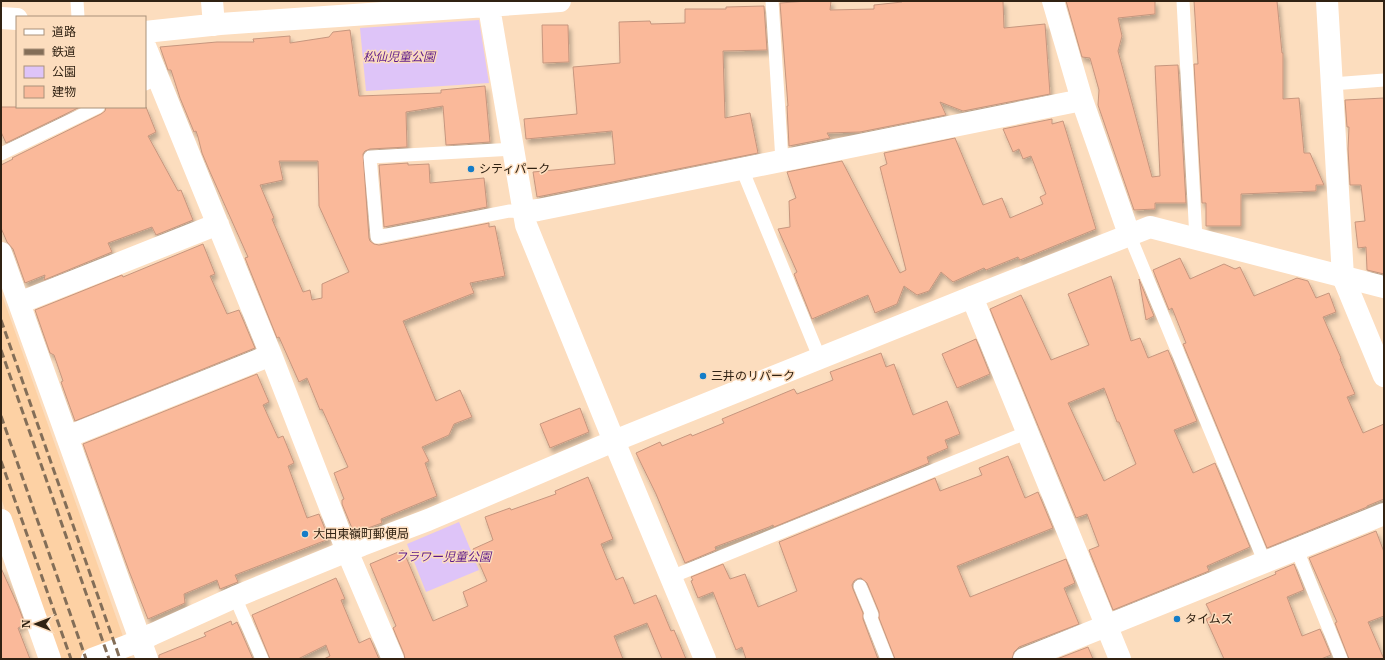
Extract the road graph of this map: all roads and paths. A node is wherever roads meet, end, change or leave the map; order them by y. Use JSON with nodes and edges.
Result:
{"nodes":[{"id":1,"x":77,"y":1,"type":"edge"},
{"id":2,"x":212,"y":1,"type":"edge"},
{"id":3,"x":560,"y":1,"type":"edge"},
{"id":4,"x":772,"y":1,"type":"edge"},
{"id":5,"x":1053,"y":1,"type":"edge"},
{"id":6,"x":1183,"y":1,"type":"edge"},
{"id":7,"x":1327,"y":1,"type":"edge"},
{"id":8,"x":488,"y":3,"type":"edge"},
{"id":9,"x":352,"y":8,"type":"edge"},
{"id":10,"x":78,"y":16,"type":"edge"},
{"id":11,"x":1,"y":18,"type":"edge"},
{"id":12,"x":16,"y":20,"type":"edge"},
{"id":13,"x":214,"y":25,"type":"junction"},
{"id":14,"x":146,"y":32,"type":"edge"},
{"id":15,"x":146,"y":52,"type":"edge"},
{"id":16,"x":1384,"y":80,"type":"edge"},
{"id":17,"x":151,"y":81,"type":"edge"},
{"id":18,"x":1332,"y":84,"type":"junction"},
{"id":19,"x":1082,"y":100,"type":"junction"},
{"id":20,"x":96,"y":108,"type":"edge"},
{"id":21,"x":513,"y":149,"type":"junction"},
{"id":22,"x":1,"y":154,"type":"edge"},
{"id":23,"x":782,"y":161,"type":"junction"},
{"id":24,"x":742,"y":169,"type":"junction"},
{"id":25,"x":523,"y":212,"type":"junction"},
{"id":26,"x":218,"y":224,"type":"junction"},
{"id":27,"x":1129,"y":234,"type":"junction"},
{"id":28,"x":1196,"y":239,"type":"junction"},
{"id":29,"x":1,"y":253,"type":"edge"},
{"id":30,"x":1343,"y":277,"type":"junction"},
{"id":31,"x":1384,"y":287,"type":"edge"},
{"id":32,"x":972,"y":297,"type":"junction"},
{"id":33,"x":19,"y":303,"type":"junction"},
{"id":34,"x":271,"y":355,"type":"junction"},
{"id":35,"x":820,"y":359,"type":"junction"},
{"id":36,"x":1384,"y":376,"type":"edge"},
{"id":37,"x":1028,"y":432,"type":"junction"},
{"id":38,"x":67,"y":437,"type":"junction"},
{"id":39,"x":614,"y":441,"type":"junction"},
{"id":40,"x":1384,"y":514,"type":"edge"},
{"id":41,"x":1,"y":520,"type":"edge"},
{"id":42,"x":1297,"y":550,"type":"junction"},
{"id":43,"x":347,"y":551,"type":"junction"},
{"id":44,"x":1266,"y":563,"type":"junction"},
{"id":45,"x":671,"y":577,"type":"junction"},
{"id":46,"x":860,"y":586,"type":"dead end"},
{"id":47,"x":235,"y":597,"type":"junction"},
{"id":48,"x":1106,"y":625,"type":"junction"},
{"id":49,"x":142,"y":645,"type":"edge"},
{"id":50,"x":50,"y":659,"type":"edge"},
{"id":51,"x":92,"y":659,"type":"edge"},
{"id":52,"x":262,"y":659,"type":"edge"},
{"id":53,"x":393,"y":659,"type":"edge"},
{"id":54,"x":705,"y":659,"type":"edge"},
{"id":55,"x":887,"y":659,"type":"edge"},
{"id":56,"x":1024,"y":659,"type":"edge"},
{"id":57,"x":1120,"y":659,"type":"edge"},
{"id":58,"x":1341,"y":659,"type":"edge"}],
"edges":[{"from":1,"to":10,"type":"lane"},
{"from":2,"to":13,"type":"street"},
{"from":3,"to":8,"type":"street"},
{"from":4,"to":23,"type":"lane"},
{"from":5,"to":19,"type":"street"},
{"from":6,"to":28,"type":"lane"},
{"from":7,"to":18,"type":"street"},
{"from":8,"to":9,"type":"street"},
{"from":8,"to":21,"type":"street"},
{"from":9,"to":13,"type":"street"},
{"from":11,"to":12,"type":"street"},
{"from":13,"to":14,"type":"street"},
{"from":15,"to":17,"type":"street"},
{"from":16,"to":18,"type":"lane"},
{"from":17,"to":26,"type":"street"},
{"from":18,"to":30,"type":"street"},
{"from":19,"to":23,"type":"street"},
{"from":19,"to":27,"type":"street"},
{"from":20,"to":22,"type":"lane"},
{"from":21,"to":25,"type":"street"},
{"from":21,"to":25,"type":"lane"},
{"from":23,"to":24,"type":"street"},
{"from":24,"to":25,"type":"street"},
{"from":24,"to":35,"type":"lane"},
{"from":25,"to":39,"type":"street"},
{"from":26,"to":33,"type":"street"},
{"from":26,"to":34,"type":"street"},
{"from":27,"to":28,"type":"street"},
{"from":27,"to":32,"type":"street"},
{"from":27,"to":44,"type":"lane"},
{"from":28,"to":30,"type":"street"},
{"from":29,"to":33,"type":"street"},
{"from":30,"to":31,"type":"street"},
{"from":30,"to":36,"type":"street"},
{"from":32,"to":35,"type":"street"},
{"from":32,"to":37,"type":"street"},
{"from":33,"to":38,"type":"street"},
{"from":34,"to":38,"type":"street"},
{"from":34,"to":43,"type":"street"},
{"from":35,"to":39,"type":"street"},
{"from":37,"to":45,"type":"lane"},
{"from":37,"to":48,"type":"street"},
{"from":38,"to":49,"type":"street"},
{"from":39,"to":43,"type":"street"},
{"from":39,"to":45,"type":"street"},
{"from":40,"to":42,"type":"street"},
{"from":41,"to":50,"type":"street"},
{"from":42,"to":44,"type":"street"},
{"from":42,"to":58,"type":"lane"},
{"from":43,"to":47,"type":"street"},
{"from":43,"to":53,"type":"street"},
{"from":44,"to":48,"type":"street"},
{"from":45,"to":54,"type":"street"},
{"from":46,"to":55,"type":"lane"},
{"from":47,"to":49,"type":"street"},
{"from":47,"to":52,"type":"lane"},
{"from":48,"to":56,"type":"street"},
{"from":48,"to":57,"type":"street"},
{"from":49,"to":51,"type":"street"}]}
